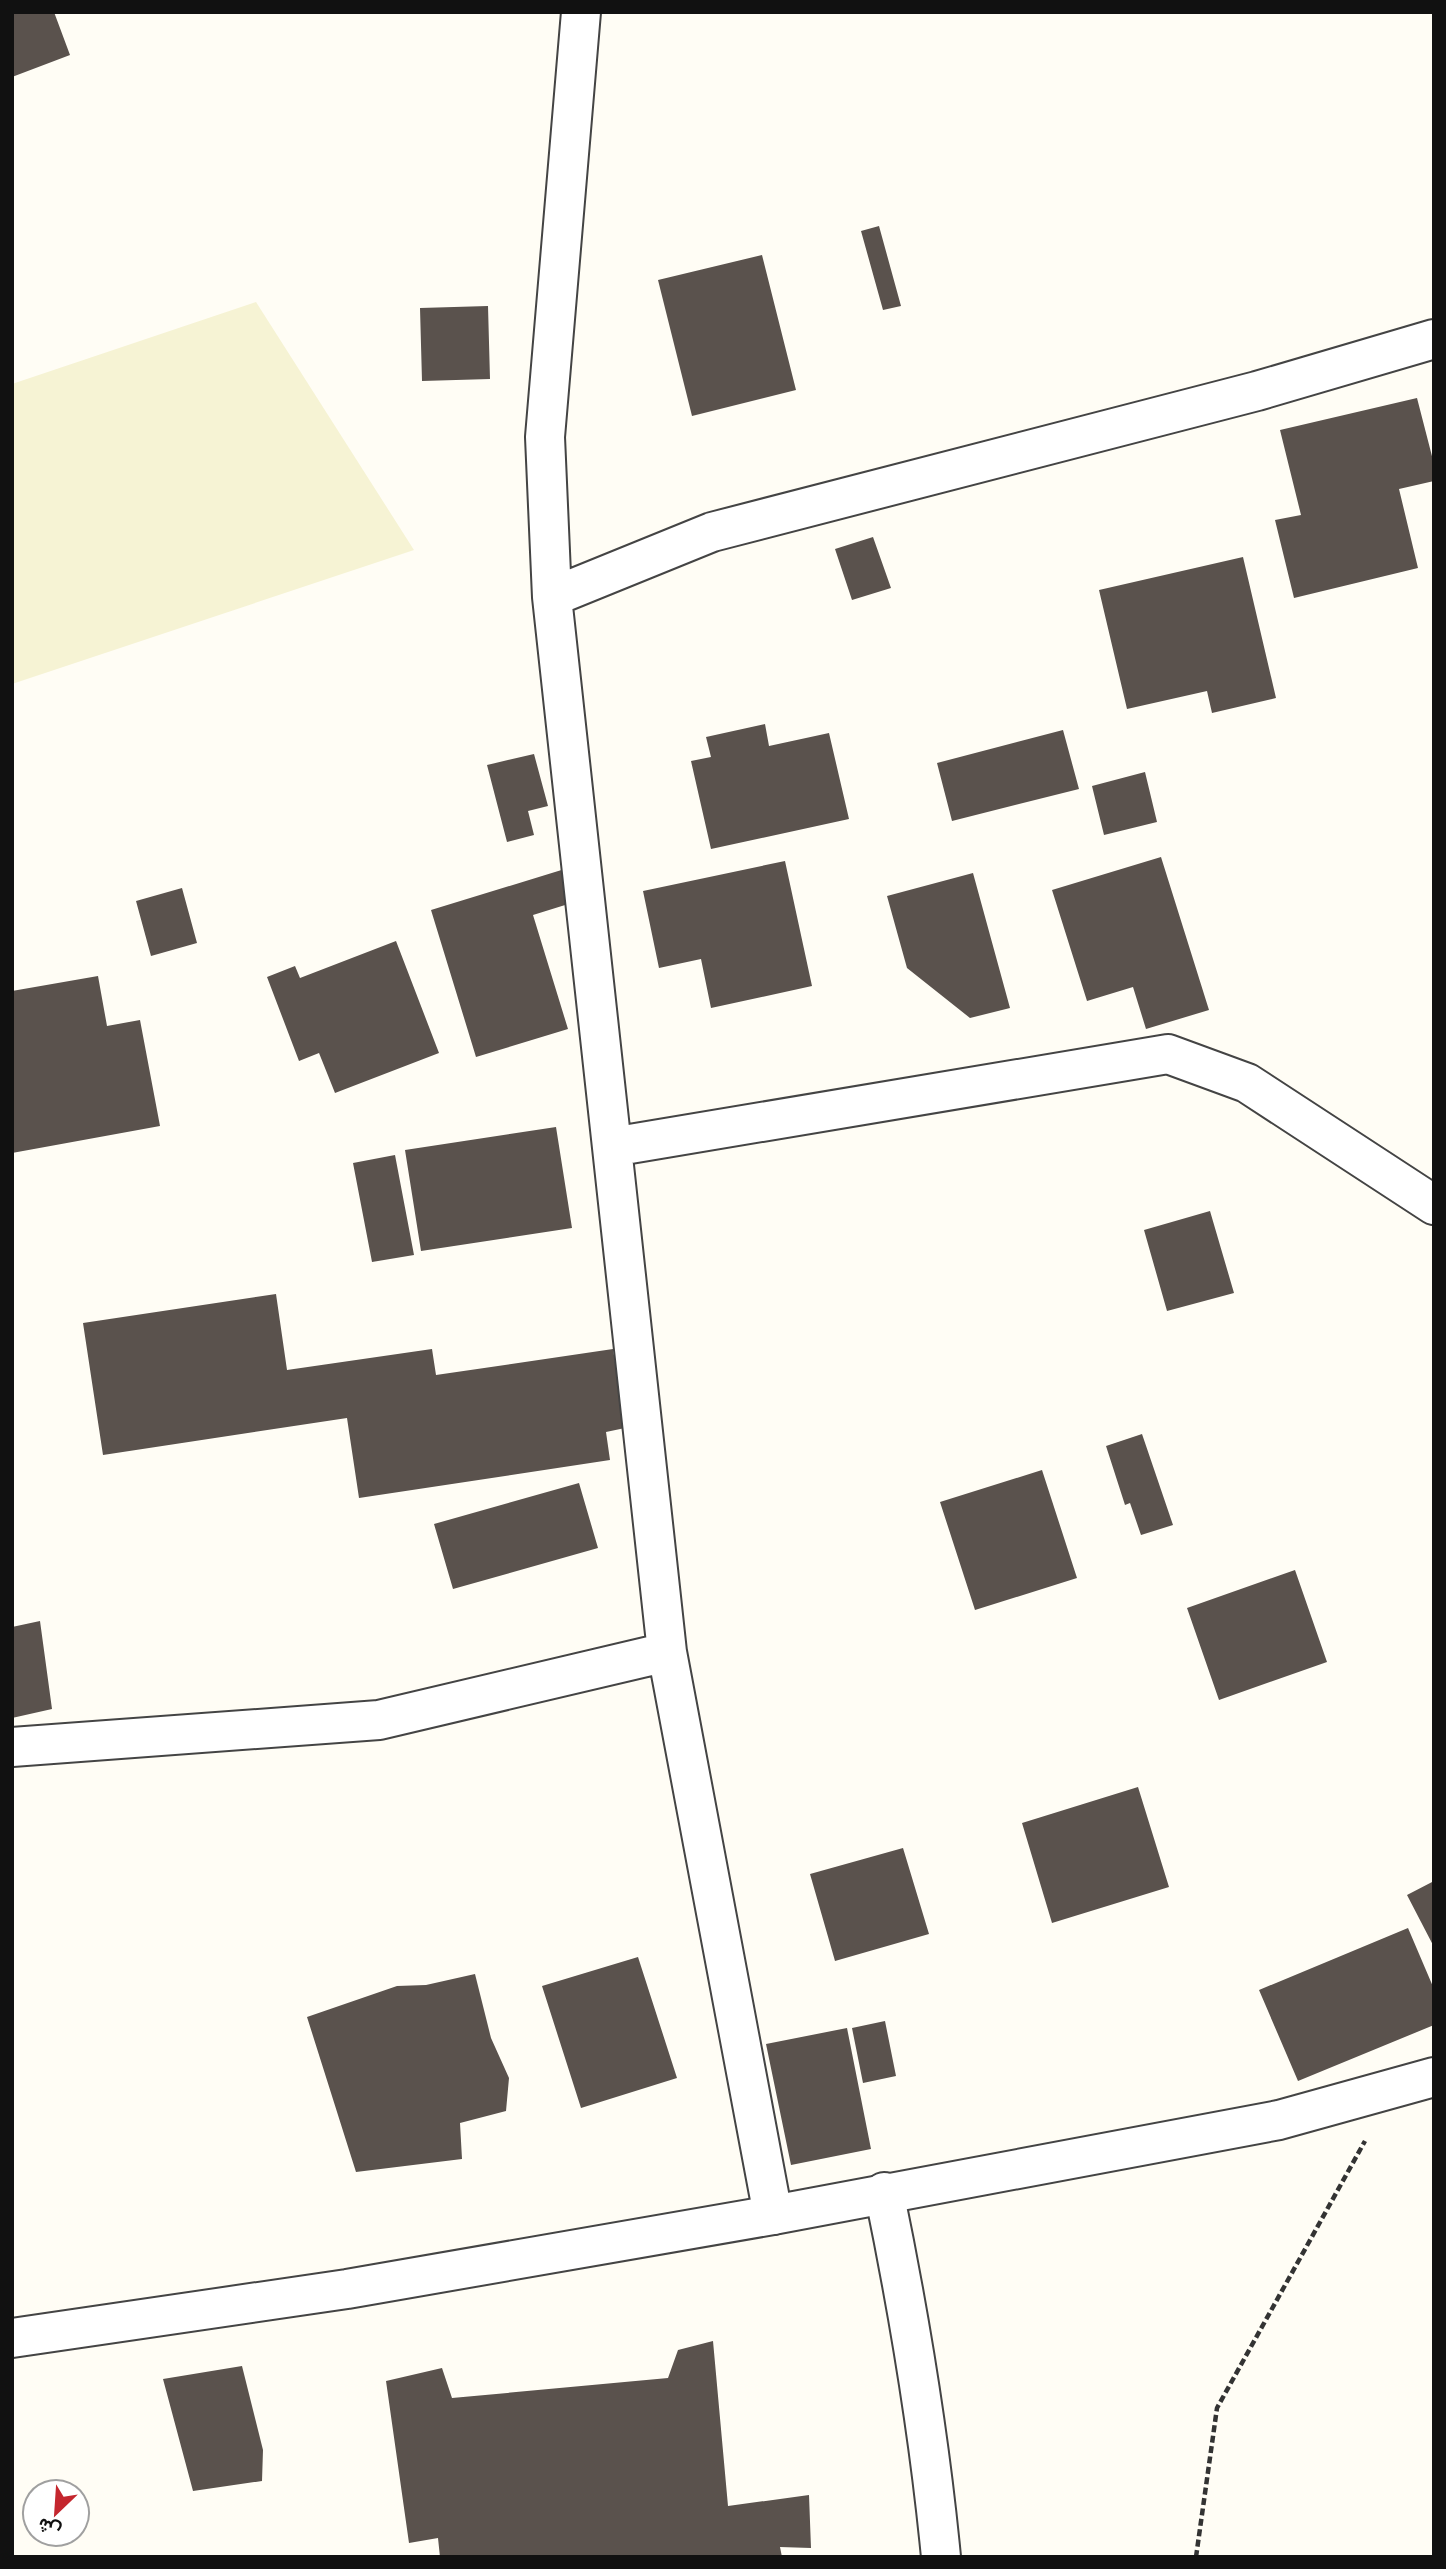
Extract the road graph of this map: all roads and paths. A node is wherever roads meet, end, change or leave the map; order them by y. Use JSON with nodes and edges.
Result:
{"nodes":[{"id":1,"x":580,"y":12,"type":"edge"},
{"id":2,"x":1434,"y":339,"type":"edge"},
{"id":3,"x":552,"y":597,"type":"junction"},
{"id":4,"x":612,"y":1147,"type":"junction"},
{"id":5,"x":1434,"y":1205,"type":"edge"},
{"id":6,"x":667,"y":1652,"type":"junction"},
{"id":7,"x":12,"y":1747,"type":"edge"},
{"id":8,"x":1434,"y":2077,"type":"edge"},
{"id":9,"x":1395,"y":2088,"type":"junction"},
{"id":10,"x":884,"y":2192,"type":"junction"},
{"id":11,"x":773,"y":2215,"type":"junction"},
{"id":12,"x":12,"y":2338,"type":"edge"},
{"id":13,"x":941,"y":2557,"type":"edge"},
{"id":14,"x":1196,"y":2557,"type":"edge"}],
"edges":[{"from":1,"to":3,"type":"street"},
{"from":2,"to":3,"type":"street"},
{"from":3,"to":4,"type":"street"},
{"from":4,"to":5,"type":"street"},
{"from":4,"to":6,"type":"street"},
{"from":6,"to":7,"type":"street"},
{"from":6,"to":11,"type":"street"},
{"from":8,"to":9,"type":"street"},
{"from":9,"to":10,"type":"street"},
{"from":9,"to":14,"type":"path"},
{"from":10,"to":11,"type":"street"},
{"from":10,"to":13,"type":"street"},
{"from":11,"to":12,"type":"street"}]}
